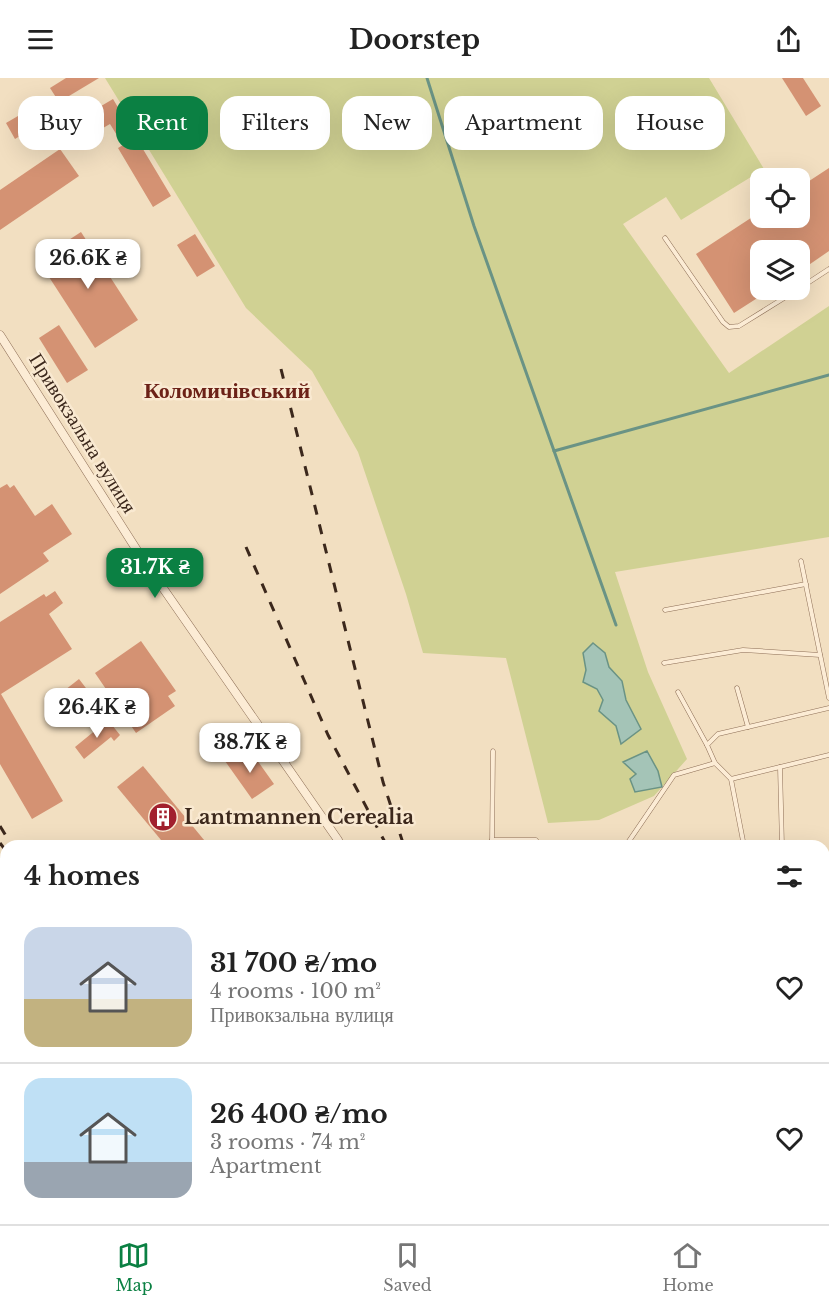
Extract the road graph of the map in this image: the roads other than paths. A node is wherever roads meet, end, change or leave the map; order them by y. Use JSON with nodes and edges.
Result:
{"nodes":[{"id":1,"x":665,"y":238,"type":"dead end"},
{"id":2,"x":829,"y":269,"type":"edge"},
{"id":3,"x":810,"y":281,"type":"edge"},
{"id":4,"x":780,"y":300,"type":"edge"},
{"id":5,"x":0,"y":335,"type":"edge"},
{"id":6,"x":801,"y":561,"type":"dead end"},
{"id":7,"x":806,"y":584,"type":"junction"},
{"id":8,"x":665,"y":610,"type":"dead end"},
{"id":9,"x":820,"y":655,"type":"junction"},
{"id":10,"x":664,"y":663,"type":"dead end"},
{"id":11,"x":737,"y":688,"type":"dead end"},
{"id":12,"x":678,"y":692,"type":"dead end"},
{"id":13,"x":829,"y":698,"type":"edge"},
{"id":14,"x":829,"y":708,"type":"edge"},
{"id":15,"x":748,"y":727,"type":"junction"},
{"id":16,"x":707,"y":745,"type":"junction"},
{"id":17,"x":493,"y":751,"type":"dead end"},
{"id":18,"x":829,"y":755,"type":"edge"},
{"id":19,"x":716,"y":763,"type":"junction"},
{"id":20,"x":780,"y":767,"type":"junction"},
{"id":21,"x":731,"y":779,"type":"junction"},
{"id":22,"x":338,"y":840,"type":"edge"},
{"id":23,"x":492,"y":840,"type":"joint"},
{"id":24,"x":536,"y":840,"type":"edge"},
{"id":25,"x":629,"y":840,"type":"edge"},
{"id":26,"x":743,"y":840,"type":"edge"},
{"id":27,"x":782,"y":840,"type":"edge"}],
"edges":[{"from":1,"to":4,"type":"lane"},
{"from":2,"to":3,"type":"lane"},
{"from":5,"to":22,"type":"street","name":"Привокзальна вулиця"},
{"from":6,"to":7,"type":"lane"},
{"from":7,"to":8,"type":"lane"},
{"from":7,"to":9,"type":"lane"},
{"from":9,"to":10,"type":"lane"},
{"from":9,"to":13,"type":"lane"},
{"from":11,"to":15,"type":"lane"},
{"from":12,"to":16,"type":"lane"},
{"from":14,"to":15,"type":"lane"},
{"from":15,"to":16,"type":"lane"},
{"from":16,"to":19,"type":"lane"},
{"from":17,"to":23,"type":"lane"},
{"from":18,"to":20,"type":"lane"},
{"from":19,"to":21,"type":"lane"},
{"from":19,"to":25,"type":"lane"},
{"from":20,"to":21,"type":"lane"},
{"from":20,"to":27,"type":"lane"},
{"from":21,"to":26,"type":"lane"},
{"from":23,"to":24,"type":"lane"}]}
